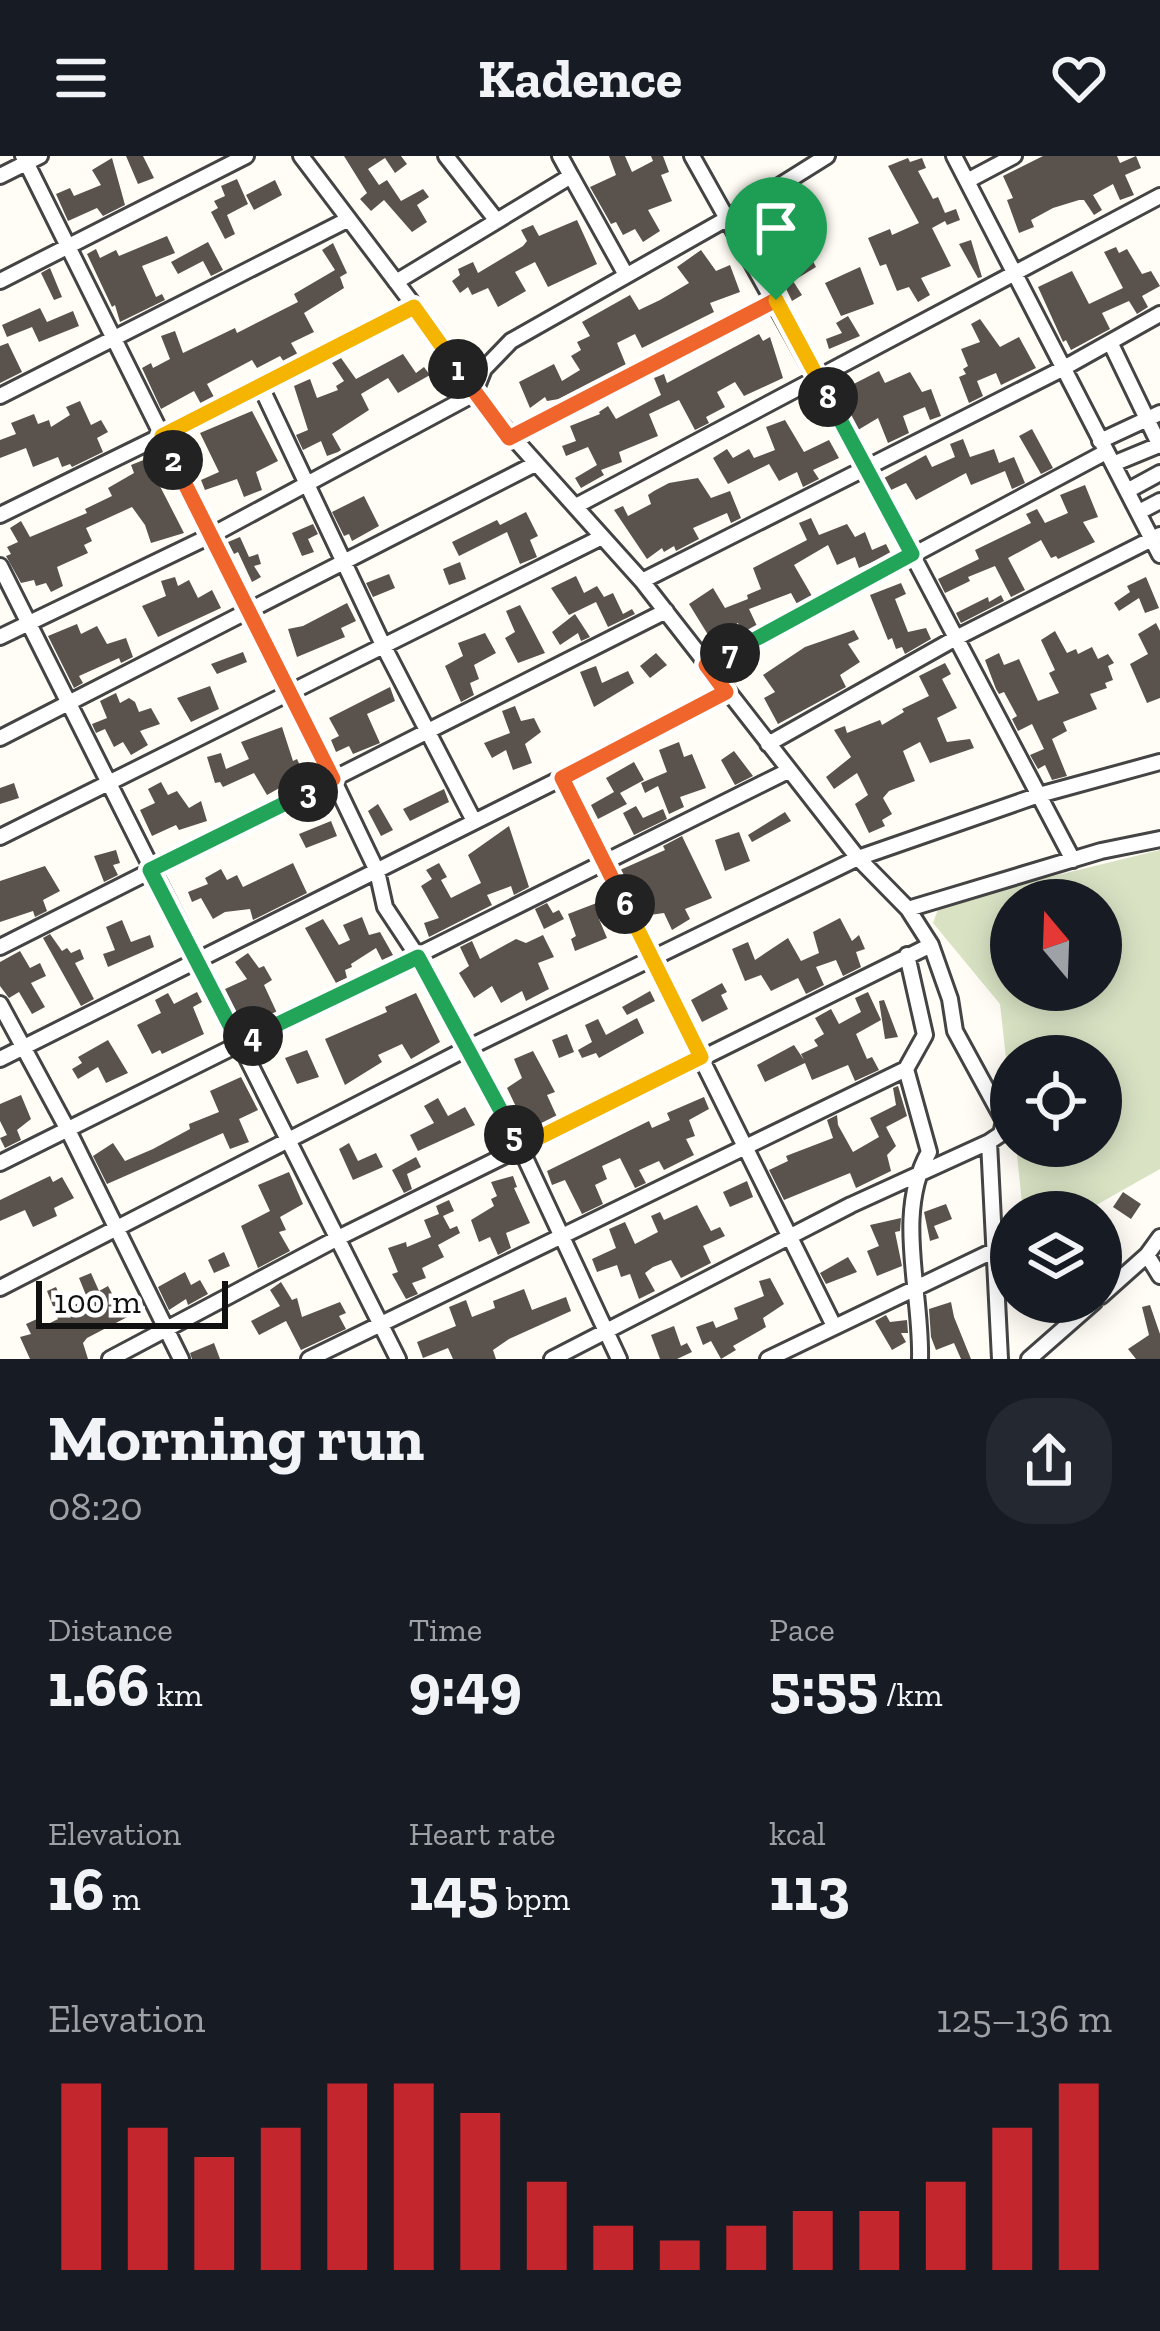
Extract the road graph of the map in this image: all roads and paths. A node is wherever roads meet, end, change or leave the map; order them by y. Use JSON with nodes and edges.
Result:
{"nodes":[{"id":1,"x":246,"y":156,"type":"edge"},
{"id":2,"x":301,"y":156,"type":"edge"},
{"id":3,"x":446,"y":156,"type":"edge"},
{"id":4,"x":560,"y":156,"type":"edge"},
{"id":5,"x":692,"y":156,"type":"edge"},
{"id":6,"x":827,"y":156,"type":"edge"},
{"id":7,"x":954,"y":156,"type":"edge"},
{"id":8,"x":1014,"y":156,"type":"edge"},
{"id":9,"x":30,"y":158,"type":"edge"},
{"id":10,"x":0,"y":176,"type":"edge"},
{"id":11,"x":571,"y":176,"type":"junction"},
{"id":12,"x":967,"y":181,"type":"junction"},
{"id":13,"x":1160,"y":196,"type":"edge"},
{"id":14,"x":728,"y":218,"type":"junction"},
{"id":15,"x":347,"y":220,"type":"junction"},
{"id":16,"x":497,"y":221,"type":"junction"},
{"id":17,"x":67,"y":250,"type":"junction"},
{"id":18,"x":1015,"y":274,"type":"junction"},
{"id":19,"x":626,"y":275,"type":"junction"},
{"id":20,"x":0,"y":281,"type":"edge"},
{"id":21,"x":396,"y":282,"type":"junction"},
{"id":22,"x":776,"y":300,"type":"junction"},
{"id":23,"x":414,"y":307,"type":"junction"},
{"id":24,"x":1160,"y":314,"type":"edge"},
{"id":25,"x":112,"y":340,"type":"junction"},
{"id":26,"x":1110,"y":342,"type":"junction"},
{"id":27,"x":1062,"y":369,"type":"junction"},
{"id":28,"x":817,"y":377,"type":"junction"},
{"id":29,"x":261,"y":387,"type":"junction"},
{"id":30,"x":474,"y":394,"type":"junction"},
{"id":31,"x":0,"y":396,"type":"edge"},
{"id":32,"x":1153,"y":417,"type":"edge"},
{"id":33,"x":162,"y":436,"type":"junction"},
{"id":34,"x":509,"y":438,"type":"junction"},
{"id":35,"x":1160,"y":446,"type":"edge"},
{"id":36,"x":1106,"y":453,"type":"junction"},
{"id":37,"x":535,"y":464,"type":"junction"},
{"id":38,"x":866,"y":467,"type":"junction"},
{"id":39,"x":1160,"y":473,"type":"edge"},
{"id":40,"x":306,"y":484,"type":"junction"},
{"id":41,"x":1127,"y":491,"type":"junction"},
{"id":42,"x":1160,"y":501,"type":"edge"},
{"id":43,"x":576,"y":506,"type":"junction"},
{"id":44,"x":1139,"y":512,"type":"junction"},
{"id":45,"x":0,"y":515,"type":"edge"},
{"id":46,"x":210,"y":536,"type":"junction"},
{"id":47,"x":602,"y":537,"type":"junction"},
{"id":48,"x":1156,"y":537,"type":"edge"},
{"id":49,"x":912,"y":554,"type":"junction"},
{"id":50,"x":1160,"y":555,"type":"edge"},
{"id":51,"x":346,"y":562,"type":"junction"},
{"id":52,"x":0,"y":566,"type":"edge"},
{"id":53,"x":642,"y":581,"type":"junction"},
{"id":54,"x":666,"y":611,"type":"junction"},
{"id":55,"x":249,"y":613,"type":"junction"},
{"id":56,"x":29,"y":623,"type":"junction"},
{"id":57,"x":0,"y":637,"type":"edge"},
{"id":58,"x":956,"y":638,"type":"junction"},
{"id":59,"x":384,"y":647,"type":"junction"},
{"id":60,"x":706,"y":665,"type":"junction"},
{"id":61,"x":726,"y":692,"type":"junction"},
{"id":62,"x":289,"y":695,"type":"junction"},
{"id":63,"x":68,"y":704,"type":"junction"},
{"id":64,"x":428,"y":734,"type":"junction"},
{"id":65,"x":0,"y":738,"type":"edge"},
{"id":66,"x":768,"y":744,"type":"junction"},
{"id":67,"x":1160,"y":762,"type":"edge"},
{"id":68,"x":788,"y":771,"type":"junction"},
{"id":69,"x":562,"y":778,"type":"junction"},
{"id":70,"x":333,"y":779,"type":"junction"},
{"id":71,"x":107,"y":784,"type":"junction"},
{"id":72,"x":1039,"y":795,"type":"junction"},
{"id":73,"x":474,"y":821,"type":"junction"},
{"id":74,"x":0,"y":837,"type":"edge"},
{"id":75,"x":1160,"y":838,"type":"edge"},
{"id":76,"x":858,"y":858,"type":"junction"},
{"id":77,"x":1073,"y":860,"type":"junction"},
{"id":78,"x":605,"y":863,"type":"junction"},
{"id":79,"x":150,"y":870,"type":"junction"},
{"id":80,"x":377,"y":871,"type":"junction"},
{"id":81,"x":908,"y":909,"type":"junction"},
{"id":82,"x":931,"y":945,"type":"junction"},
{"id":83,"x":0,"y":947,"type":"edge"},
{"id":84,"x":908,"y":955,"type":"junction"},
{"id":85,"x":418,"y":957,"type":"junction"},
{"id":86,"x":651,"y":958,"type":"junction"},
{"id":87,"x":196,"y":959,"type":"junction"},
{"id":88,"x":0,"y":1004,"type":"edge"},
{"id":89,"x":239,"y":1043,"type":"junction"},
{"id":90,"x":23,"y":1048,"type":"junction"},
{"id":91,"x":466,"y":1049,"type":"junction"},
{"id":92,"x":701,"y":1057,"type":"junction"},
{"id":93,"x":0,"y":1059,"type":"edge"},
{"id":94,"x":906,"y":1069,"type":"junction"},
{"id":95,"x":68,"y":1130,"type":"junction"},
{"id":96,"x":287,"y":1140,"type":"junction"},
{"id":97,"x":988,"y":1142,"type":"junction"},
{"id":98,"x":743,"y":1145,"type":"junction"},
{"id":99,"x":520,"y":1147,"type":"junction"},
{"id":100,"x":0,"y":1163,"type":"edge"},
{"id":101,"x":917,"y":1173,"type":"junction"},
{"id":102,"x":991,"y":1191,"type":"edge"},
{"id":103,"x":114,"y":1228,"type":"junction"},
{"id":104,"x":563,"y":1236,"type":"junction"},
{"id":105,"x":1160,"y":1237,"type":"edge"},
{"id":106,"x":788,"y":1238,"type":"junction"},
{"id":107,"x":336,"y":1239,"type":"junction"},
{"id":108,"x":990,"y":1252,"type":"edge"},
{"id":109,"x":1147,"y":1255,"type":"junction"},
{"id":110,"x":1160,"y":1276,"type":"edge"},
{"id":111,"x":1122,"y":1277,"type":"edge"},
{"id":112,"x":0,"y":1288,"type":"edge"},
{"id":113,"x":917,"y":1288,"type":"junction"},
{"id":114,"x":998,"y":1323,"type":"edge"},
{"id":115,"x":1070,"y":1323,"type":"edge"},
{"id":116,"x":380,"y":1324,"type":"junction"},
{"id":117,"x":834,"y":1326,"type":"junction"},
{"id":118,"x":166,"y":1330,"type":"junction"},
{"id":119,"x":606,"y":1332,"type":"junction"},
{"id":120,"x":110,"y":1359,"type":"edge"},
{"id":121,"x":181,"y":1359,"type":"edge"},
{"id":122,"x":309,"y":1359,"type":"edge"},
{"id":123,"x":398,"y":1359,"type":"edge"},
{"id":124,"x":552,"y":1359,"type":"edge"},
{"id":125,"x":619,"y":1359,"type":"edge"},
{"id":126,"x":768,"y":1359,"type":"edge"},
{"id":127,"x":920,"y":1359,"type":"edge"},
{"id":128,"x":1000,"y":1359,"type":"edge"},
{"id":129,"x":1029,"y":1359,"type":"edge"}],
"edges":[{"from":1,"to":17,"type":"street"},
{"from":2,"to":15,"type":"street"},
{"from":3,"to":16,"type":"street"},
{"from":4,"to":11,"type":"street"},
{"from":5,"to":14,"type":"street"},
{"from":6,"to":14,"type":"street"},
{"from":7,"to":12,"type":"street"},
{"from":8,"to":12,"type":"street"},
{"from":9,"to":10,"type":"street"},
{"from":9,"to":17,"type":"street"},
{"from":11,"to":16,"type":"street"},
{"from":11,"to":19,"type":"street"},
{"from":12,"to":18,"type":"street"},
{"from":13,"to":18,"type":"street"},
{"from":14,"to":19,"type":"street"},
{"from":14,"to":22,"type":"street"},
{"from":15,"to":21,"type":"street"},
{"from":15,"to":25,"type":"street"},
{"from":16,"to":21,"type":"street"},
{"from":17,"to":20,"type":"street"},
{"from":17,"to":25,"type":"street"},
{"from":18,"to":27,"type":"street"},
{"from":18,"to":28,"type":"street"},
{"from":19,"to":30,"type":"street"},
{"from":21,"to":23,"type":"street"},
{"from":22,"to":28,"type":"street"},
{"from":22,"to":34,"type":"street"},
{"from":23,"to":29,"type":"street"},
{"from":23,"to":30,"type":"street"},
{"from":24,"to":26,"type":"street"},
{"from":25,"to":31,"type":"street"},
{"from":25,"to":33,"type":"street"},
{"from":26,"to":27,"type":"street"},
{"from":26,"to":32,"type":"street"},
{"from":27,"to":36,"type":"street"},
{"from":27,"to":38,"type":"street"},
{"from":28,"to":38,"type":"street"},
{"from":28,"to":43,"type":"street"},
{"from":29,"to":33,"type":"street"},
{"from":29,"to":40,"type":"street"},
{"from":30,"to":34,"type":"street"},
{"from":30,"to":40,"type":"street"},
{"from":32,"to":35,"type":"street"},
{"from":32,"to":36,"type":"street"},
{"from":33,"to":45,"type":"street"},
{"from":33,"to":46,"type":"street"},
{"from":34,"to":37,"type":"street"},
{"from":35,"to":36,"type":"street"},
{"from":36,"to":41,"type":"street"},
{"from":36,"to":49,"type":"street"},
{"from":37,"to":43,"type":"street"},
{"from":37,"to":51,"type":"street"},
{"from":38,"to":49,"type":"street"},
{"from":38,"to":53,"type":"street"},
{"from":39,"to":41,"type":"street"},
{"from":40,"to":46,"type":"street"},
{"from":40,"to":51,"type":"street"},
{"from":41,"to":44,"type":"street"},
{"from":42,"to":44,"type":"street"},
{"from":43,"to":47,"type":"street"},
{"from":44,"to":48,"type":"street"},
{"from":46,"to":55,"type":"street"},
{"from":46,"to":56,"type":"street"},
{"from":47,"to":53,"type":"street"},
{"from":47,"to":59,"type":"street"},
{"from":48,"to":50,"type":"street"},
{"from":48,"to":58,"type":"street"},
{"from":49,"to":58,"type":"street"},
{"from":49,"to":60,"type":"street"},
{"from":51,"to":55,"type":"street"},
{"from":51,"to":59,"type":"street"},
{"from":52,"to":56,"type":"street"},
{"from":53,"to":54,"type":"street"},
{"from":54,"to":60,"type":"street"},
{"from":54,"to":64,"type":"street"},
{"from":55,"to":62,"type":"street"},
{"from":55,"to":63,"type":"street"},
{"from":56,"to":57,"type":"street"},
{"from":56,"to":63,"type":"street"},
{"from":58,"to":66,"type":"street"},
{"from":58,"to":72,"type":"street"},
{"from":59,"to":62,"type":"street"},
{"from":59,"to":64,"type":"street"},
{"from":60,"to":61,"type":"street"},
{"from":61,"to":66,"type":"street"},
{"from":61,"to":69,"type":"street"},
{"from":62,"to":70,"type":"street"},
{"from":62,"to":71,"type":"street"},
{"from":63,"to":65,"type":"street"},
{"from":63,"to":71,"type":"street"},
{"from":64,"to":70,"type":"street"},
{"from":64,"to":73,"type":"street"},
{"from":66,"to":68,"type":"street"},
{"from":67,"to":72,"type":"street"},
{"from":68,"to":76,"type":"street"},
{"from":68,"to":78,"type":"street"},
{"from":69,"to":73,"type":"street"},
{"from":69,"to":78,"type":"street"},
{"from":70,"to":79,"type":"street"},
{"from":70,"to":80,"type":"street"},
{"from":71,"to":74,"type":"street"},
{"from":71,"to":79,"type":"street"},
{"from":72,"to":76,"type":"street"},
{"from":72,"to":77,"type":"street"},
{"from":73,"to":80,"type":"street"},
{"from":75,"to":77,"type":"street"},
{"from":76,"to":81,"type":"street"},
{"from":76,"to":86,"type":"street"},
{"from":77,"to":81,"type":"street"},
{"from":78,"to":85,"type":"street"},
{"from":78,"to":86,"type":"street"},
{"from":79,"to":83,"type":"street"},
{"from":79,"to":87,"type":"street"},
{"from":80,"to":85,"type":"street"},
{"from":80,"to":87,"type":"street"},
{"from":81,"to":82,"type":"street"},
{"from":82,"to":84,"type":"street"},
{"from":82,"to":97,"type":"street"},
{"from":84,"to":92,"type":"street"},
{"from":84,"to":94,"type":"street"},
{"from":85,"to":89,"type":"street"},
{"from":85,"to":91,"type":"street"},
{"from":86,"to":91,"type":"street"},
{"from":86,"to":92,"type":"street"},
{"from":87,"to":89,"type":"street"},
{"from":87,"to":90,"type":"street"},
{"from":88,"to":90,"type":"street"},
{"from":89,"to":95,"type":"street"},
{"from":89,"to":96,"type":"street"},
{"from":90,"to":93,"type":"street"},
{"from":90,"to":95,"type":"street"},
{"from":91,"to":96,"type":"street"},
{"from":91,"to":99,"type":"street"},
{"from":92,"to":98,"type":"street"},
{"from":92,"to":99,"type":"street"},
{"from":94,"to":98,"type":"street"},
{"from":94,"to":101,"type":"street"},
{"from":95,"to":100,"type":"street"},
{"from":95,"to":103,"type":"street"},
{"from":96,"to":103,"type":"street"},
{"from":96,"to":107,"type":"street"},
{"from":97,"to":101,"type":"street"},
{"from":97,"to":102,"type":"street"},
{"from":98,"to":104,"type":"street"},
{"from":98,"to":106,"type":"street"},
{"from":99,"to":104,"type":"street"},
{"from":99,"to":107,"type":"street"},
{"from":101,"to":106,"type":"street"},
{"from":101,"to":113,"type":"street"},
{"from":103,"to":112,"type":"street"},
{"from":103,"to":118,"type":"street"},
{"from":104,"to":116,"type":"street"},
{"from":104,"to":119,"type":"street"},
{"from":105,"to":109,"type":"street"},
{"from":106,"to":117,"type":"street"},
{"from":106,"to":119,"type":"street"},
{"from":107,"to":116,"type":"street"},
{"from":107,"to":118,"type":"street"},
{"from":108,"to":113,"type":"street"},
{"from":109,"to":110,"type":"street"},
{"from":109,"to":111,"type":"street"},
{"from":113,"to":117,"type":"street"},
{"from":113,"to":127,"type":"street"},
{"from":114,"to":128,"type":"street"},
{"from":115,"to":129,"type":"street"},
{"from":116,"to":122,"type":"street"},
{"from":116,"to":123,"type":"street"},
{"from":117,"to":126,"type":"street"},
{"from":118,"to":120,"type":"street"},
{"from":118,"to":121,"type":"street"},
{"from":119,"to":124,"type":"street"},
{"from":119,"to":125,"type":"street"}]}
